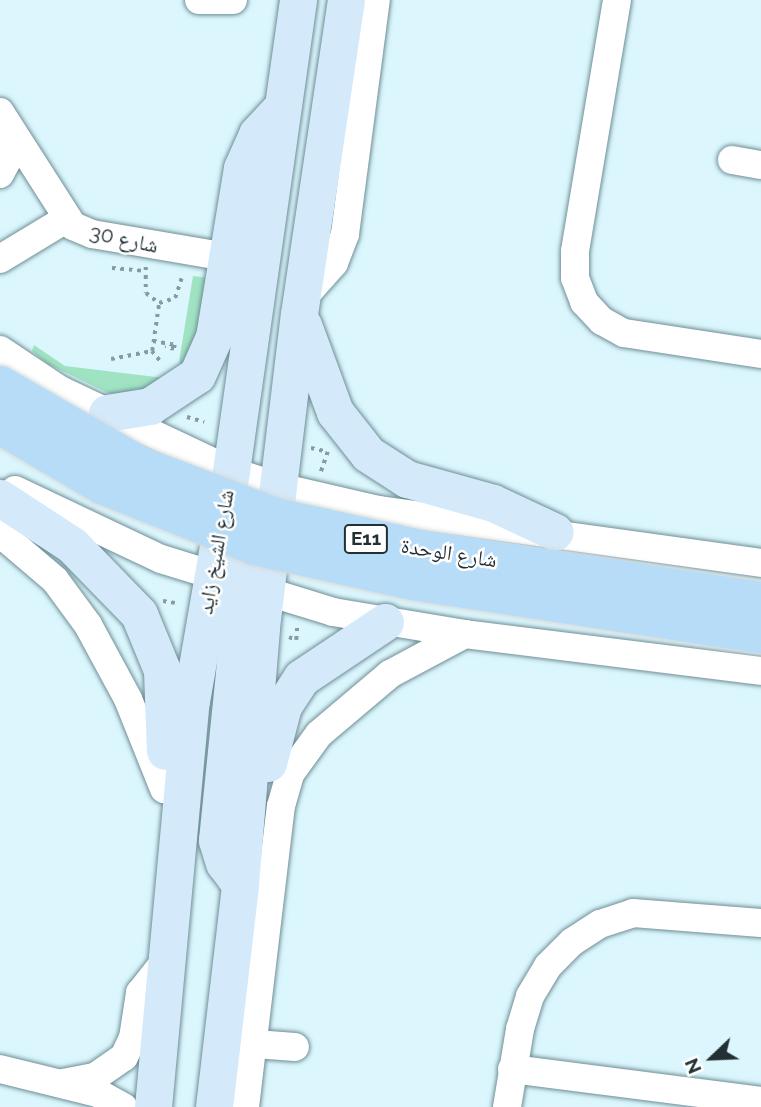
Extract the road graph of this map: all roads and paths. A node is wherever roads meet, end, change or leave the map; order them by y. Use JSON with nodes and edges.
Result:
{"nodes":[{"id":1,"x":198,"y":0,"type":"edge"},
{"id":2,"x":233,"y":0,"type":"edge"},
{"id":3,"x":298,"y":0,"type":"edge"},
{"id":4,"x":346,"y":0,"type":"edge"},
{"id":5,"x":376,"y":0,"type":"edge"},
{"id":6,"x":617,"y":0,"type":"edge"},
{"id":7,"x":0,"y":112,"type":"edge"},
{"id":8,"x":0,"y":143,"type":"edge"},
{"id":9,"x":732,"y":160,"type":"dead end"},
{"id":10,"x":761,"y":165,"type":"edge"},
{"id":11,"x":0,"y":174,"type":"edge"},
{"id":12,"x":66,"y":219,"type":"junction"},
{"id":13,"x":0,"y":259,"type":"edge"},
{"id":14,"x":147,"y":261,"type":"dead end"},
{"id":15,"x":242,"y":265,"type":"junction"},
{"id":16,"x":112,"y":268,"type":"dead end"},
{"id":17,"x":184,"y":268,"type":"dead end"},
{"id":18,"x":145,"y":271,"type":"junction"},
{"id":19,"x":159,"y":303,"type":"junction"},
{"id":20,"x":300,"y":307,"type":"junction"},
{"id":21,"x":153,"y":341,"type":"junction"},
{"id":22,"x":165,"y":348,"type":"dead end"},
{"id":23,"x":0,"y":350,"type":"edge"},
{"id":24,"x":152,"y":351,"type":"junction"},
{"id":25,"x":761,"y":354,"type":"edge"},
{"id":26,"x":111,"y":359,"type":"dead end"},
{"id":27,"x":164,"y":365,"type":"dead end"},
{"id":28,"x":0,"y":385,"type":"edge"},
{"id":29,"x":107,"y":413,"type":"junction"},
{"id":30,"x":0,"y":425,"type":"edge"},
{"id":31,"x":306,"y":447,"type":"dead end"},
{"id":32,"x":231,"y":471,"type":"junction"},
{"id":33,"x":320,"y":474,"type":"dead end"},
{"id":34,"x":0,"y":481,"type":"edge"},
{"id":35,"x":279,"y":487,"type":"junction"},
{"id":36,"x":0,"y":498,"type":"edge"},
{"id":37,"x":555,"y":532,"type":"junction"},
{"id":38,"x":0,"y":533,"type":"edge"},
{"id":39,"x":761,"y":563,"type":"edge"},
{"id":40,"x":239,"y":585,"type":"junction"},
{"id":41,"x":761,"y":601,"type":"edge"},
{"id":42,"x":298,"y":621,"type":"dead end"},
{"id":43,"x":385,"y":622,"type":"junction"},
{"id":44,"x":278,"y":634,"type":"dead end"},
{"id":45,"x":761,"y":634,"type":"edge"},
{"id":46,"x":465,"y":635,"type":"junction"},
{"id":47,"x":761,"y":671,"type":"edge"},
{"id":48,"x":164,"y":789,"type":"junction"},
{"id":49,"x":247,"y":815,"type":"junction"},
{"id":50,"x":178,"y":846,"type":"junction"},
{"id":51,"x":240,"y":884,"type":"junction"},
{"id":52,"x":761,"y":923,"type":"edge"},
{"id":53,"x":166,"y":960,"type":"junction"},
{"id":54,"x":255,"y":1044,"type":"junction"},
{"id":55,"x":295,"y":1047,"type":"dead end"},
{"id":56,"x":0,"y":1069,"type":"edge"},
{"id":57,"x":512,"y":1069,"type":"junction"},
{"id":58,"x":219,"y":1070,"type":"junction"},
{"id":59,"x":63,"y":1083,"type":"junction"},
{"id":60,"x":689,"y":1098,"type":"edge"},
{"id":61,"x":761,"y":1101,"type":"edge"},
{"id":62,"x":123,"y":1107,"type":"edge"},
{"id":63,"x":153,"y":1107,"type":"edge"},
{"id":64,"x":214,"y":1107,"type":"edge"},
{"id":65,"x":244,"y":1107,"type":"edge"},
{"id":66,"x":507,"y":1107,"type":"edge"}],
"edges":[{"from":1,"to":2,"type":"street"},
{"from":3,"to":15,"type":"main road","name":"شارع الشيخ زايد"},
{"from":4,"to":20,"type":"main road","name":"شارع الشيخ زايد"},
{"from":5,"to":20,"type":"street"},
{"from":6,"to":25,"type":"street"},
{"from":7,"to":12,"type":"street","name":"شارع 30"},
{"from":8,"to":11,"type":"street"},
{"from":9,"to":10,"type":"street"},
{"from":12,"to":13,"type":"street"},
{"from":12,"to":15,"type":"street","name":"شارع 30"},
{"from":14,"to":18,"type":"path"},
{"from":15,"to":29,"type":"main road"},
{"from":15,"to":32,"type":"main road","name":"شارع الشيخ زايد"},
{"from":16,"to":18,"type":"path"},
{"from":17,"to":19,"type":"path"},
{"from":18,"to":19,"type":"path"},
{"from":19,"to":21,"type":"path"},
{"from":20,"to":35,"type":"main road","name":"شارع الشيخ زايد"},
{"from":20,"to":37,"type":"main road"},
{"from":21,"to":22,"type":"path"},
{"from":21,"to":24,"type":"path"},
{"from":23,"to":29,"type":"street"},
{"from":24,"to":26,"type":"path"},
{"from":24,"to":27,"type":"path"},
{"from":28,"to":41,"type":"highway","name":"شارع الوحدة","number":"E11","bridge":true},
{"from":29,"to":32,"type":"street"},
{"from":30,"to":45,"type":"highway","name":"شارع الوحدة","number":"E11","bridge":true},
{"from":31,"to":33,"type":"path"},
{"from":32,"to":35,"type":"street"},
{"from":32,"to":40,"type":"main road"},
{"from":34,"to":40,"type":"street"},
{"from":35,"to":37,"type":"street"},
{"from":35,"to":40,"type":"main road","name":"شارع الشيخ زايد"},
{"from":36,"to":48,"type":"main road"},
{"from":37,"to":39,"type":"street"},
{"from":38,"to":48,"type":"street"},
{"from":40,"to":43,"type":"street"},
{"from":40,"to":49,"type":"main road","name":"شارع الشيخ زايد"},
{"from":40,"to":50,"type":"main road","name":"شارع الشيخ زايد"},
{"from":40,"to":51,"type":"main road"},
{"from":42,"to":44,"type":"path"},
{"from":43,"to":46,"type":"street"},
{"from":43,"to":49,"type":"main road"},
{"from":46,"to":47,"type":"street"},
{"from":46,"to":54,"type":"street"},
{"from":48,"to":50,"type":"main road"},
{"from":49,"to":51,"type":"main road","name":"شارع الشيخ زايد"},
{"from":50,"to":53,"type":"main road","name":"شارع الشيخ زايد"},
{"from":51,"to":58,"type":"main road","name":"شارع الشيخ زايد"},
{"from":52,"to":57,"type":"street"},
{"from":53,"to":59,"type":"street"},
{"from":53,"to":63,"type":"main road","name":"شارع الشيخ زايد"},
{"from":54,"to":55,"type":"street"},
{"from":54,"to":65,"type":"street"},
{"from":56,"to":59,"type":"street"},
{"from":57,"to":60,"type":"street"},
{"from":57,"to":66,"type":"street"},
{"from":58,"to":64,"type":"main road","name":"شارع الشيخ زايد"},
{"from":58,"to":65,"type":"main road"},
{"from":59,"to":62,"type":"street"},
{"from":60,"to":61,"type":"street"}]}
